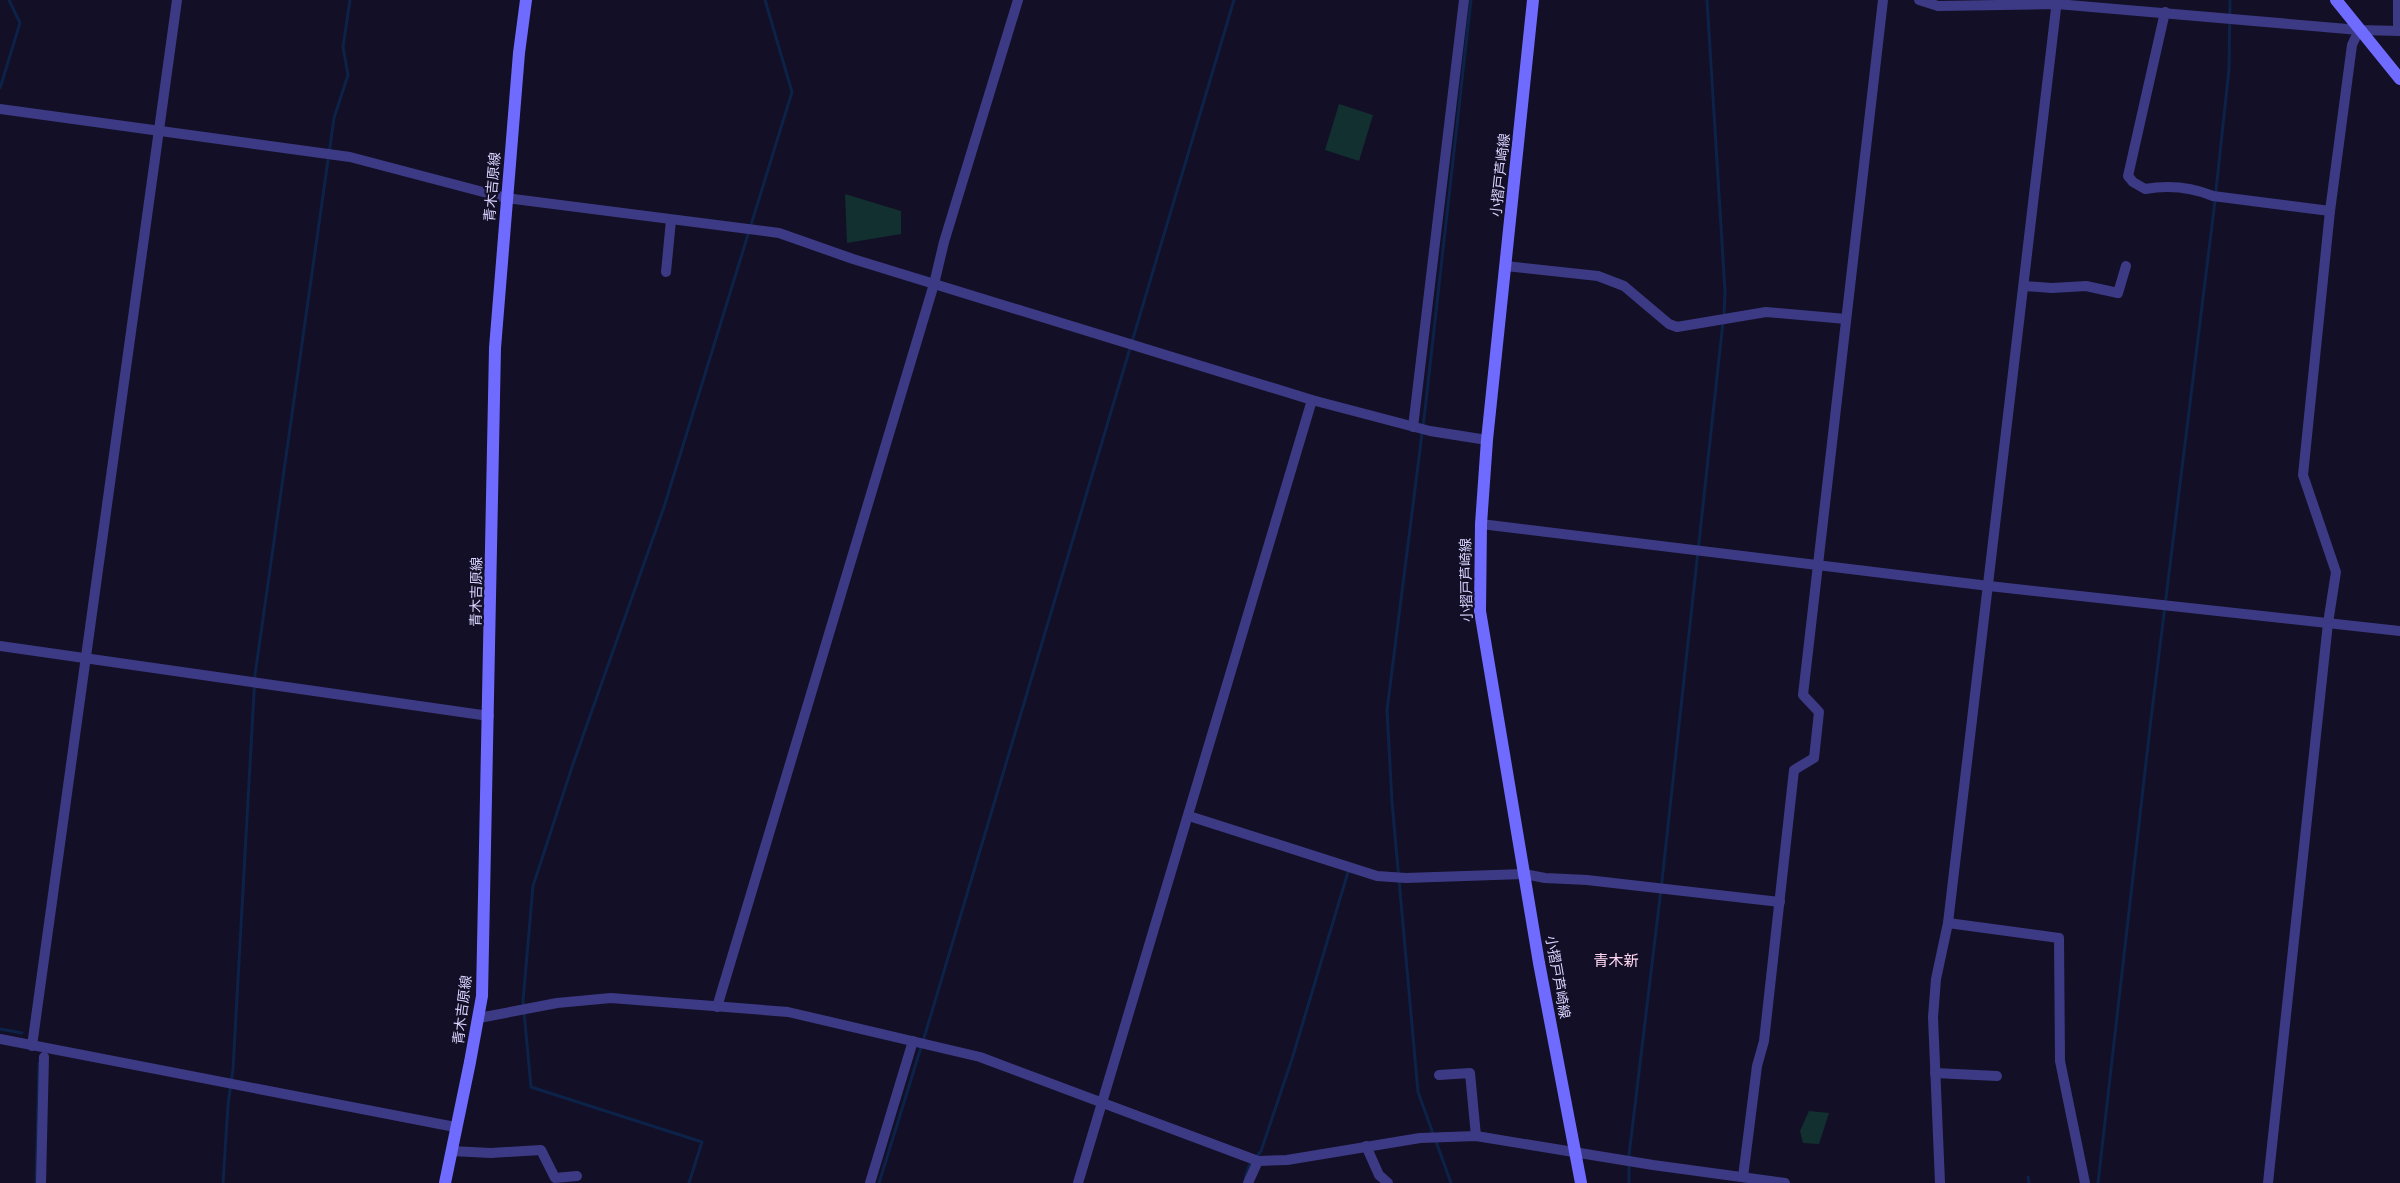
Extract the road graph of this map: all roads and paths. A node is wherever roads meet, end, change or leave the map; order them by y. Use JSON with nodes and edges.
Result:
{"nodes":[{"id":1,"x":176,"y":0,"type":"edge"},
{"id":2,"x":526,"y":0,"type":"edge"},
{"id":3,"x":1018,"y":0,"type":"edge"},
{"id":4,"x":1464,"y":0,"type":"edge"},
{"id":5,"x":1533,"y":0,"type":"edge"},
{"id":6,"x":1883,"y":0,"type":"edge"},
{"id":7,"x":1919,"y":0,"type":"edge"},
{"id":8,"x":2336,"y":0,"type":"edge"},
{"id":9,"x":2398,"y":0,"type":"edge"},
{"id":10,"x":2057,"y":2,"type":"edge"},
{"id":11,"x":2165,"y":12,"type":"junction"},
{"id":12,"x":2359,"y":30,"type":"junction"},
{"id":13,"x":2399,"y":31,"type":"edge"},
{"id":14,"x":2400,"y":79,"type":"edge"},
{"id":15,"x":0,"y":109,"type":"edge"},
{"id":16,"x":158,"y":131,"type":"junction"},
{"id":17,"x":506,"y":198,"type":"junction"},
{"id":18,"x":2330,"y":211,"type":"junction"},
{"id":19,"x":671,"y":220,"type":"junction"},
{"id":20,"x":1506,"y":266,"type":"junction"},
{"id":21,"x":2126,"y":266,"type":"dead end"},
{"id":22,"x":666,"y":272,"type":"dead end"},
{"id":23,"x":934,"y":284,"type":"junction"},
{"id":24,"x":2024,"y":286,"type":"junction"},
{"id":25,"x":1846,"y":319,"type":"junction"},
{"id":26,"x":1312,"y":400,"type":"junction"},
{"id":27,"x":1413,"y":427,"type":"junction"},
{"id":28,"x":1486,"y":440,"type":"junction"},
{"id":29,"x":1481,"y":524,"type":"junction"},
{"id":30,"x":1819,"y":566,"type":"junction"},
{"id":31,"x":1989,"y":586,"type":"junction"},
{"id":32,"x":2328,"y":623,"type":"junction"},
{"id":33,"x":2400,"y":631,"type":"edge"},
{"id":34,"x":0,"y":646,"type":"edge"},
{"id":35,"x":87,"y":659,"type":"junction"},
{"id":36,"x":489,"y":716,"type":"junction"},
{"id":37,"x":1190,"y":816,"type":"junction"},
{"id":38,"x":1524,"y":874,"type":"junction"},
{"id":39,"x":1780,"y":902,"type":"junction"},
{"id":40,"x":1948,"y":923,"type":"junction"},
{"id":41,"x":717,"y":1007,"type":"junction"},
{"id":42,"x":479,"y":1018,"type":"junction"},
{"id":43,"x":0,"y":1039,"type":"edge"},
{"id":44,"x":913,"y":1041,"type":"junction"},
{"id":45,"x":32,"y":1046,"type":"junction"},
{"id":46,"x":44,"y":1057,"type":"dead end"},
{"id":47,"x":1935,"y":1073,"type":"junction"},
{"id":48,"x":1439,"y":1075,"type":"dead end"},
{"id":49,"x":1997,"y":1076,"type":"dead end"},
{"id":50,"x":1102,"y":1103,"type":"junction"},
{"id":51,"x":455,"y":1127,"type":"junction"},
{"id":52,"x":1476,"y":1136,"type":"junction"},
{"id":53,"x":1366,"y":1146,"type":"junction"},
{"id":54,"x":451,"y":1151,"type":"junction"},
{"id":55,"x":1575,"y":1152,"type":"junction"},
{"id":56,"x":1258,"y":1161,"type":"junction"},
{"id":57,"x":577,"y":1176,"type":"dead end"},
{"id":58,"x":1743,"y":1177,"type":"junction"},
{"id":59,"x":41,"y":1183,"type":"edge"},
{"id":60,"x":445,"y":1183,"type":"edge"},
{"id":61,"x":870,"y":1183,"type":"edge"},
{"id":62,"x":1078,"y":1183,"type":"edge"},
{"id":63,"x":1248,"y":1183,"type":"edge"},
{"id":64,"x":1388,"y":1183,"type":"edge"},
{"id":65,"x":1581,"y":1183,"type":"edge"},
{"id":66,"x":1785,"y":1183,"type":"edge"},
{"id":67,"x":1940,"y":1183,"type":"edge"},
{"id":68,"x":2085,"y":1183,"type":"edge"},
{"id":69,"x":2268,"y":1183,"type":"edge"}],
"edges":[{"from":1,"to":16,"type":"street"},
{"from":2,"to":17,"type":"main road","name":"青木吉原線"},
{"from":3,"to":23,"type":"street"},
{"from":4,"to":27,"type":"street"},
{"from":5,"to":20,"type":"main road","name":"小摺戸芦崎線"},
{"from":6,"to":25,"type":"street"},
{"from":7,"to":10,"type":"street"},
{"from":8,"to":12,"type":"main road"},
{"from":9,"to":13,"type":"street"},
{"from":10,"to":11,"type":"street"},
{"from":10,"to":24,"type":"street"},
{"from":11,"to":12,"type":"street"},
{"from":11,"to":18,"type":"street"},
{"from":12,"to":13,"type":"street"},
{"from":12,"to":14,"type":"main road"},
{"from":12,"to":18,"type":"street"},
{"from":15,"to":16,"type":"street"},
{"from":16,"to":17,"type":"street"},
{"from":16,"to":35,"type":"street"},
{"from":17,"to":19,"type":"street"},
{"from":17,"to":36,"type":"main road","name":"青木吉原線"},
{"from":18,"to":32,"type":"street"},
{"from":19,"to":22,"type":"street"},
{"from":19,"to":23,"type":"street"},
{"from":20,"to":25,"type":"street"},
{"from":20,"to":28,"type":"main road","name":"小摺戸芦崎線"},
{"from":21,"to":24,"type":"street"},
{"from":23,"to":26,"type":"street"},
{"from":23,"to":41,"type":"street"},
{"from":24,"to":31,"type":"street"},
{"from":25,"to":30,"type":"street"},
{"from":26,"to":27,"type":"street"},
{"from":26,"to":37,"type":"street"},
{"from":27,"to":28,"type":"street"},
{"from":28,"to":29,"type":"main road","name":"小摺戸芦崎線"},
{"from":29,"to":30,"type":"street"},
{"from":29,"to":38,"type":"main road","name":"小摺戸芦崎線"},
{"from":30,"to":31,"type":"street"},
{"from":30,"to":39,"type":"street"},
{"from":31,"to":32,"type":"street"},
{"from":31,"to":40,"type":"street"},
{"from":32,"to":33,"type":"street"},
{"from":32,"to":69,"type":"street"},
{"from":34,"to":35,"type":"street"},
{"from":35,"to":36,"type":"street"},
{"from":35,"to":45,"type":"street"},
{"from":36,"to":42,"type":"main road","name":"青木吉原線"},
{"from":37,"to":38,"type":"street"},
{"from":37,"to":50,"type":"street"},
{"from":38,"to":39,"type":"street"},
{"from":38,"to":55,"type":"main road","name":"小摺戸芦崎線"},
{"from":39,"to":58,"type":"street"},
{"from":40,"to":47,"type":"street"},
{"from":40,"to":68,"type":"street"},
{"from":41,"to":42,"type":"street"},
{"from":41,"to":44,"type":"street"},
{"from":42,"to":51,"type":"main road","name":"青木吉原線"},
{"from":43,"to":45,"type":"street"},
{"from":44,"to":50,"type":"street"},
{"from":44,"to":61,"type":"street"},
{"from":45,"to":51,"type":"street"},
{"from":46,"to":59,"type":"street"},
{"from":47,"to":49,"type":"street"},
{"from":47,"to":67,"type":"street"},
{"from":48,"to":52,"type":"street"},
{"from":50,"to":56,"type":"street"},
{"from":50,"to":62,"type":"street"},
{"from":51,"to":54,"type":"main road","name":"青木吉原線"},
{"from":52,"to":53,"type":"street"},
{"from":52,"to":55,"type":"street"},
{"from":53,"to":56,"type":"street"},
{"from":53,"to":64,"type":"street"},
{"from":54,"to":57,"type":"street"},
{"from":54,"to":60,"type":"main road","name":"青木吉原線"},
{"from":55,"to":58,"type":"street"},
{"from":55,"to":65,"type":"main road","name":"小摺戸芦崎線"},
{"from":56,"to":63,"type":"street"},
{"from":58,"to":66,"type":"street"}]}
